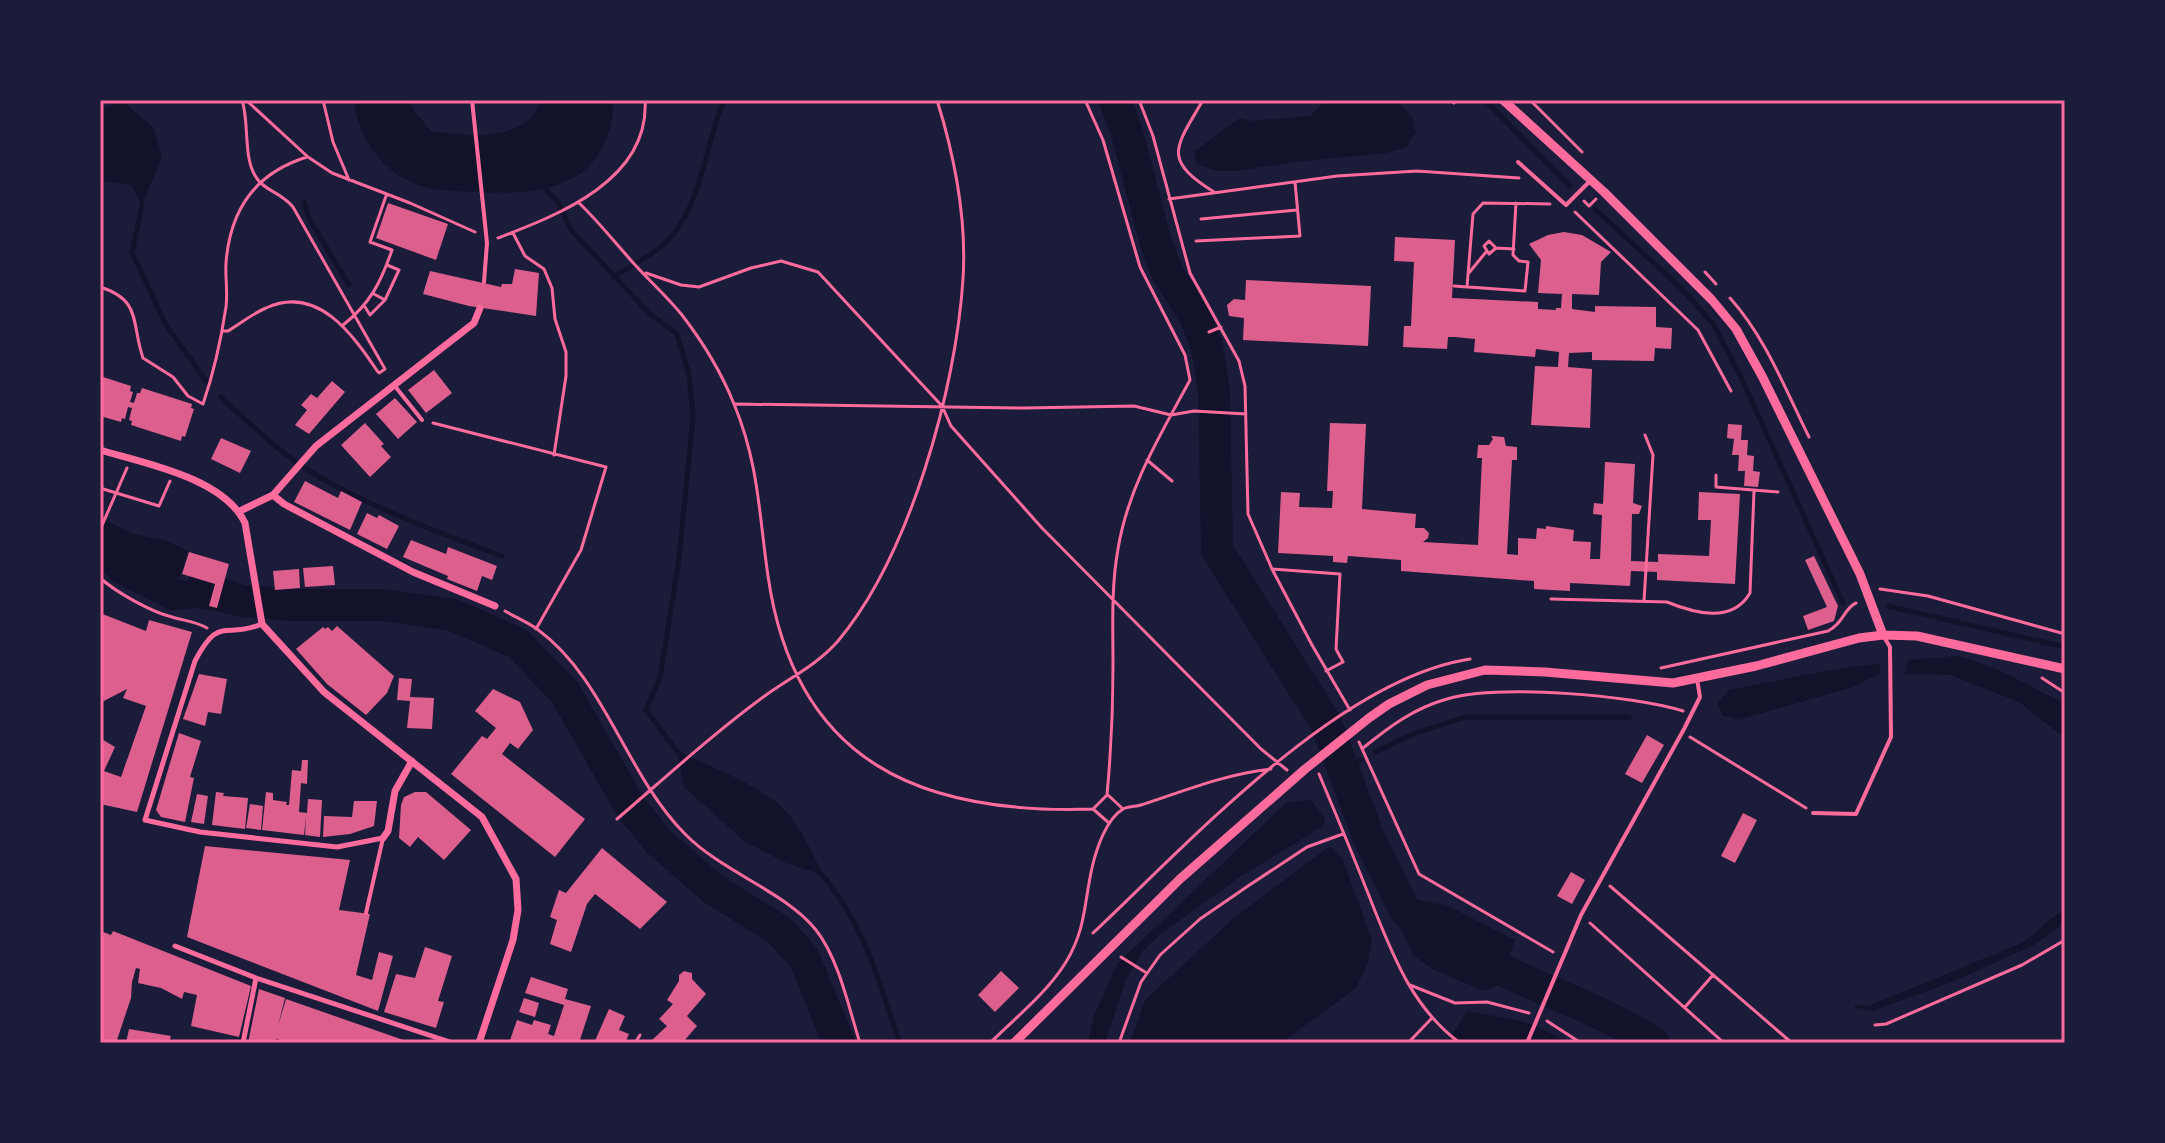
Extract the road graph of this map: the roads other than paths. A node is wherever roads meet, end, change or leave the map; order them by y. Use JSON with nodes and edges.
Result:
{"nodes":[{"id":1,"x":472,"y":100,"type":"edge"},
{"id":2,"x":1503,"y":100,"type":"edge"},
{"id":3,"x":1518,"y":162,"type":"dead end"},
{"id":4,"x":1590,"y":180,"type":"junction"},
{"id":5,"x":484,"y":282,"type":"dead end"},
{"id":6,"x":480,"y":308,"type":"dead end"},
{"id":7,"x":392,"y":387,"type":"junction"},
{"id":8,"x":422,"y":420,"type":"road end"},
{"id":9,"x":100,"y":450,"type":"edge"},
{"id":10,"x":273,"y":495,"type":"junction"},
{"id":11,"x":240,"y":511,"type":"junction"},
{"id":12,"x":495,"y":606,"type":"road end"},
{"id":13,"x":262,"y":622,"type":"junction"},
{"id":14,"x":1883,"y":635,"type":"junction"},
{"id":15,"x":2065,"y":669,"type":"edge"},
{"id":16,"x":1697,"y":679,"type":"junction"},
{"id":17,"x":412,"y":761,"type":"junction"},
{"id":18,"x":1813,"y":813,"type":"road end"},
{"id":19,"x":383,"y":838,"type":"junction"},
{"id":20,"x":366,"y":913,"type":"dead end"},
{"id":21,"x":175,"y":946,"type":"dead end"},
{"id":22,"x":256,"y":978,"type":"junction"},
{"id":23,"x":243,"y":1043,"type":"edge"},
{"id":24,"x":453,"y":1043,"type":"edge"},
{"id":25,"x":479,"y":1043,"type":"edge"},
{"id":26,"x":1014,"y":1043,"type":"edge"},
{"id":27,"x":1527,"y":1043,"type":"edge"}],
"edges":[{"from":1,"to":5,"type":"lane"},
{"from":2,"to":4,"type":"street"},
{"from":3,"to":4,"type":"lane"},
{"from":4,"to":14,"type":"street"},
{"from":6,"to":7,"type":"street"},
{"from":7,"to":8,"type":"lane"},
{"from":7,"to":10,"type":"street"},
{"from":9,"to":11,"type":"street"},
{"from":10,"to":11,"type":"street"},
{"from":10,"to":12,"type":"street"},
{"from":11,"to":13,"type":"street"},
{"from":13,"to":17,"type":"street"},
{"from":13,"to":19,"type":"street"},
{"from":14,"to":15,"type":"street"},
{"from":14,"to":16,"type":"street"},
{"from":14,"to":18,"type":"lane"},
{"from":16,"to":26,"type":"street"},
{"from":16,"to":27,"type":"lane"},
{"from":17,"to":19,"type":"street"},
{"from":17,"to":25,"type":"street"},
{"from":19,"to":20,"type":"lane"},
{"from":21,"to":22,"type":"street"},
{"from":22,"to":23,"type":"street"},
{"from":22,"to":24,"type":"street"}]}
